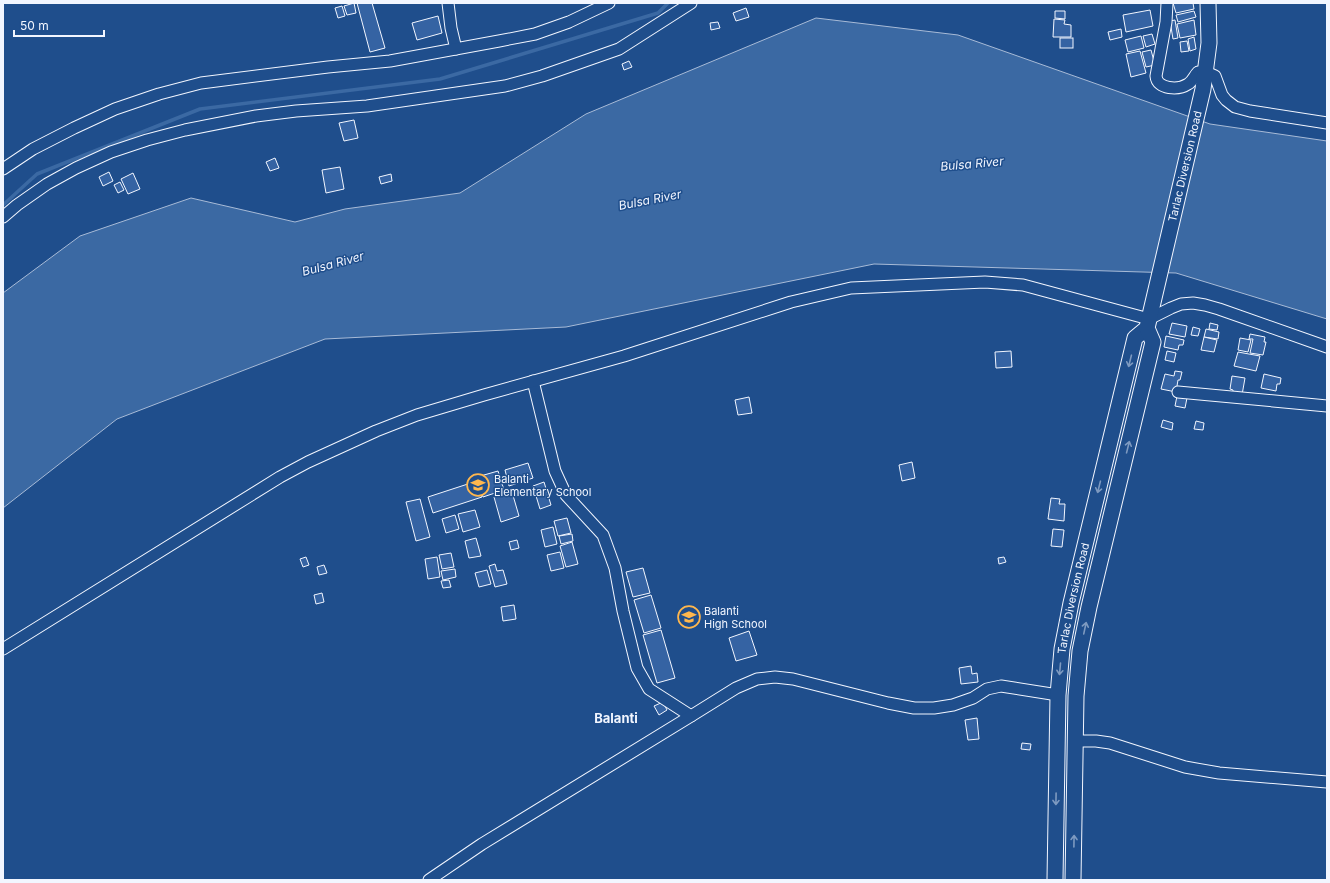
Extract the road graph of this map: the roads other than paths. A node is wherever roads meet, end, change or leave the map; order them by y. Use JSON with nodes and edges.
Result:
{"nodes":[{"id":1,"x":448,"y":3,"type":"edge"},
{"id":2,"x":609,"y":3,"type":"edge"},
{"id":3,"x":691,"y":3,"type":"edge"},
{"id":4,"x":1167,"y":3,"type":"edge"},
{"id":5,"x":1208,"y":3,"type":"edge"},
{"id":6,"x":456,"y":49,"type":"junction"},
{"id":7,"x":1206,"y":72,"type":"junction"},
{"id":8,"x":1327,"y":123,"type":"edge"},
{"id":9,"x":3,"y":169,"type":"edge"},
{"id":10,"x":3,"y":217,"type":"edge"},
{"id":11,"x":1149,"y":319,"type":"junction"},
{"id":12,"x":1327,"y":347,"type":"edge"},
{"id":13,"x":533,"y":381,"type":"junction"},
{"id":14,"x":1178,"y":392,"type":"dead end"},
{"id":15,"x":1327,"y":406,"type":"edge"},
{"id":16,"x":3,"y":648,"type":"edge"},
{"id":17,"x":1058,"y":695,"type":"junction"},
{"id":18,"x":1076,"y":696,"type":"junction"},
{"id":19,"x":691,"y":716,"type":"junction"},
{"id":20,"x":1057,"y":741,"type":"junction"},
{"id":21,"x":1075,"y":741,"type":"junction"},
{"id":22,"x":1327,"y":782,"type":"edge"},
{"id":23,"x":429,"y":880,"type":"edge"},
{"id":24,"x":1055,"y":880,"type":"edge"},
{"id":25,"x":1073,"y":880,"type":"edge"}],
"edges":[{"from":1,"to":6,"type":"street"},
{"from":2,"to":6,"type":"street"},
{"from":3,"to":10,"type":"street"},
{"from":4,"to":7,"type":"street"},
{"from":5,"to":7,"type":"main road","name":"Tarlac Diversion Road"},
{"from":6,"to":9,"type":"street"},
{"from":7,"to":8,"type":"street"},
{"from":7,"to":11,"type":"main road","name":"Tarlac Diversion Road"},
{"from":11,"to":12,"type":"street"},
{"from":11,"to":13,"type":"street"},
{"from":11,"to":17,"type":"main road","name":"Tarlac Diversion Road","one_way":true},
{"from":18,"to":11,"type":"main road","name":"Tarlac Diversion Road","one_way":true},
{"from":13,"to":16,"type":"street"},
{"from":13,"to":19,"type":"street"},
{"from":14,"to":15,"type":"street"},
{"from":17,"to":18,"type":"main road"},
{"from":17,"to":19,"type":"street"},
{"from":17,"to":20,"type":"main road","name":"Tarlac Diversion Road"},
{"from":18,"to":21,"type":"main road","name":"Tarlac Diversion Road"},
{"from":19,"to":23,"type":"street"},
{"from":20,"to":21,"type":"main road"},
{"from":20,"to":24,"type":"main road","name":"Tarlac Diversion Road","one_way":true},
{"from":21,"to":22,"type":"street"},
{"from":25,"to":21,"type":"main road","name":"Tarlac Diversion Road","one_way":true}]}
